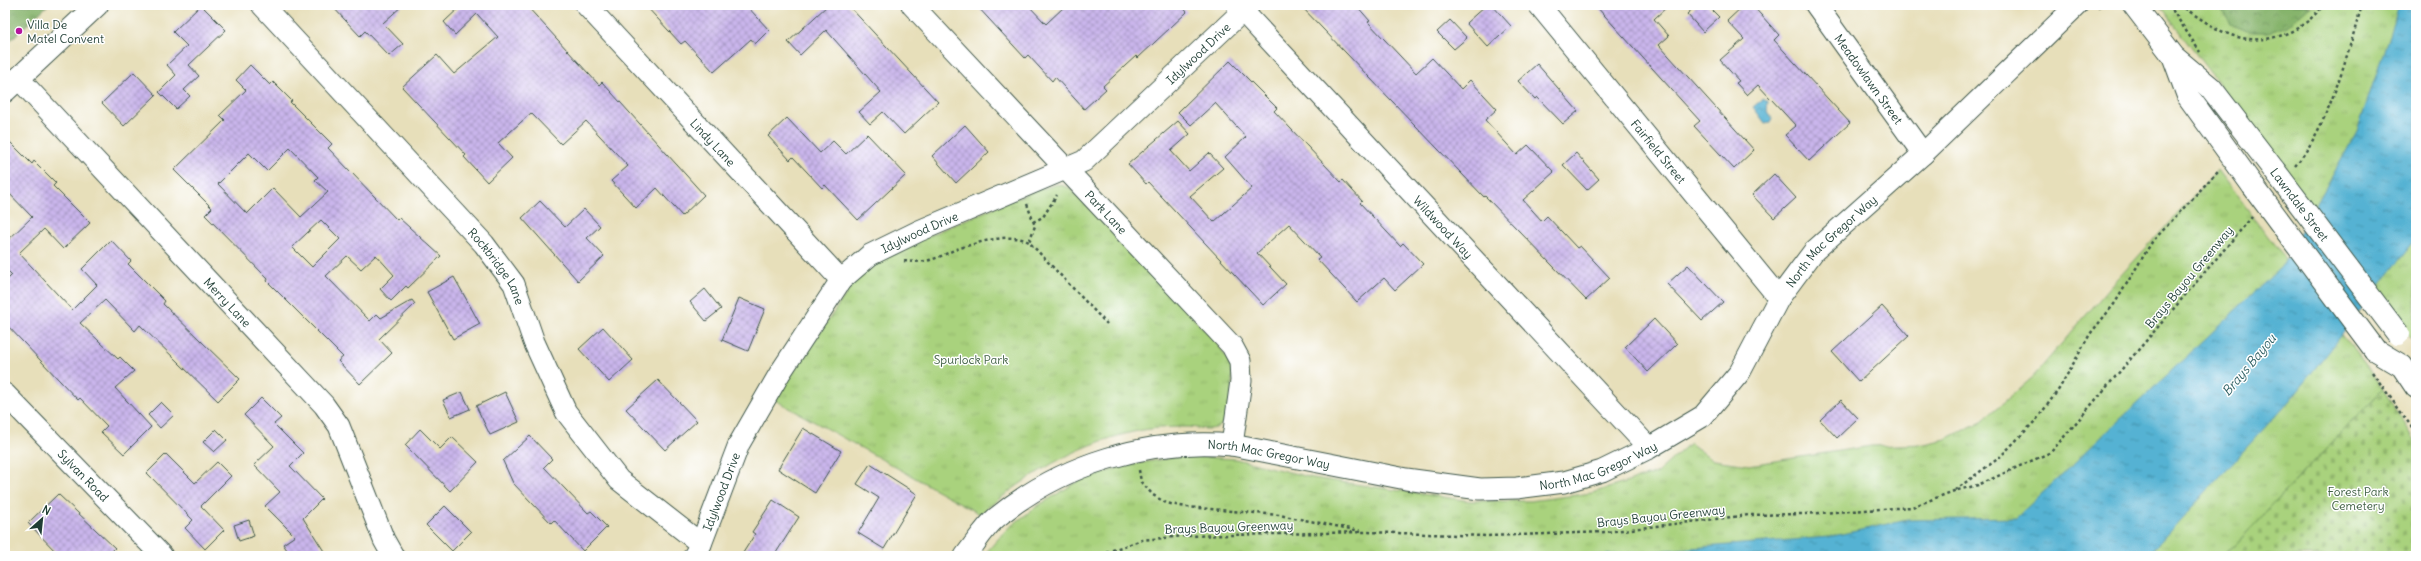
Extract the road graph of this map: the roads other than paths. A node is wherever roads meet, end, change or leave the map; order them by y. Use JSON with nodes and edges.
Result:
{"nodes":[{"id":1,"x":97,"y":5,"type":"edge"},
{"id":2,"x":262,"y":5,"type":"edge"},
{"id":3,"x":586,"y":5,"type":"edge"},
{"id":4,"x":912,"y":5,"type":"edge"},
{"id":5,"x":1539,"y":5,"type":"edge"},
{"id":6,"x":1816,"y":5,"type":"edge"},
{"id":7,"x":2077,"y":5,"type":"edge"},
{"id":8,"x":2134,"y":5,"type":"edge"},
{"id":9,"x":1243,"y":7,"type":"edge"},
{"id":10,"x":2174,"y":57,"type":"junction"},
{"id":11,"x":12,"y":84,"type":"edge"},
{"id":12,"x":1923,"y":154,"type":"junction"},
{"id":13,"x":1066,"y":169,"type":"junction"},
{"id":14,"x":841,"y":280,"type":"junction"},
{"id":15,"x":1779,"y":298,"type":"junction"},
{"id":16,"x":2402,"y":366,"type":"junction"},
{"id":17,"x":2416,"y":387,"type":"edge"},
{"id":18,"x":5,"y":394,"type":"edge"},
{"id":19,"x":1232,"y":445,"type":"junction"},
{"id":20,"x":1649,"y":448,"type":"junction"},
{"id":21,"x":697,"y":550,"type":"edge"},
{"id":22,"x":162,"y":556,"type":"edge"},
{"id":23,"x":393,"y":556,"type":"edge"},
{"id":24,"x":965,"y":556,"type":"edge"}],
"edges":[{"from":1,"to":11,"type":"main road"},
{"from":2,"to":21,"type":"street","name":"Rockbridge Lane"},
{"from":3,"to":14,"type":"street","name":"Lindy Lane"},
{"from":4,"to":13,"type":"street","name":"Park Lane"},
{"from":5,"to":15,"type":"street","name":"Fairfield Street"},
{"from":6,"to":12,"type":"street","name":"Meadowlawn Street"},
{"from":7,"to":12,"type":"street","name":"North Mac Gregor Way"},
{"from":8,"to":10,"type":"main road","name":"Lawndale Street"},
{"from":9,"to":13,"type":"street","name":"Idylwood Drive"},
{"from":9,"to":20,"type":"street","name":"Wildwood Way"},
{"from":10,"to":16,"type":"main road","name":"Lawndale Street","bridge":true},
{"from":10,"to":16,"type":"main road","name":"Lawndale Street","bridge":true},
{"from":11,"to":23,"type":"street","name":"Merry Lane"},
{"from":12,"to":15,"type":"street","name":"North Mac Gregor Way"},
{"from":13,"to":14,"type":"street","name":"Idylwood Drive"},
{"from":13,"to":19,"type":"street","name":"Park Lane"},
{"from":14,"to":21,"type":"street","name":"Idylwood Drive"},
{"from":15,"to":20,"type":"street","name":"North Mac Gregor Way"},
{"from":16,"to":17,"type":"main road","name":"Lawndale Street"},
{"from":18,"to":22,"type":"street","name":"Sylvan Road"},
{"from":19,"to":20,"type":"street","name":"North Mac Gregor Way"},
{"from":19,"to":24,"type":"street","name":"North Mac Gregor Way"}]}
